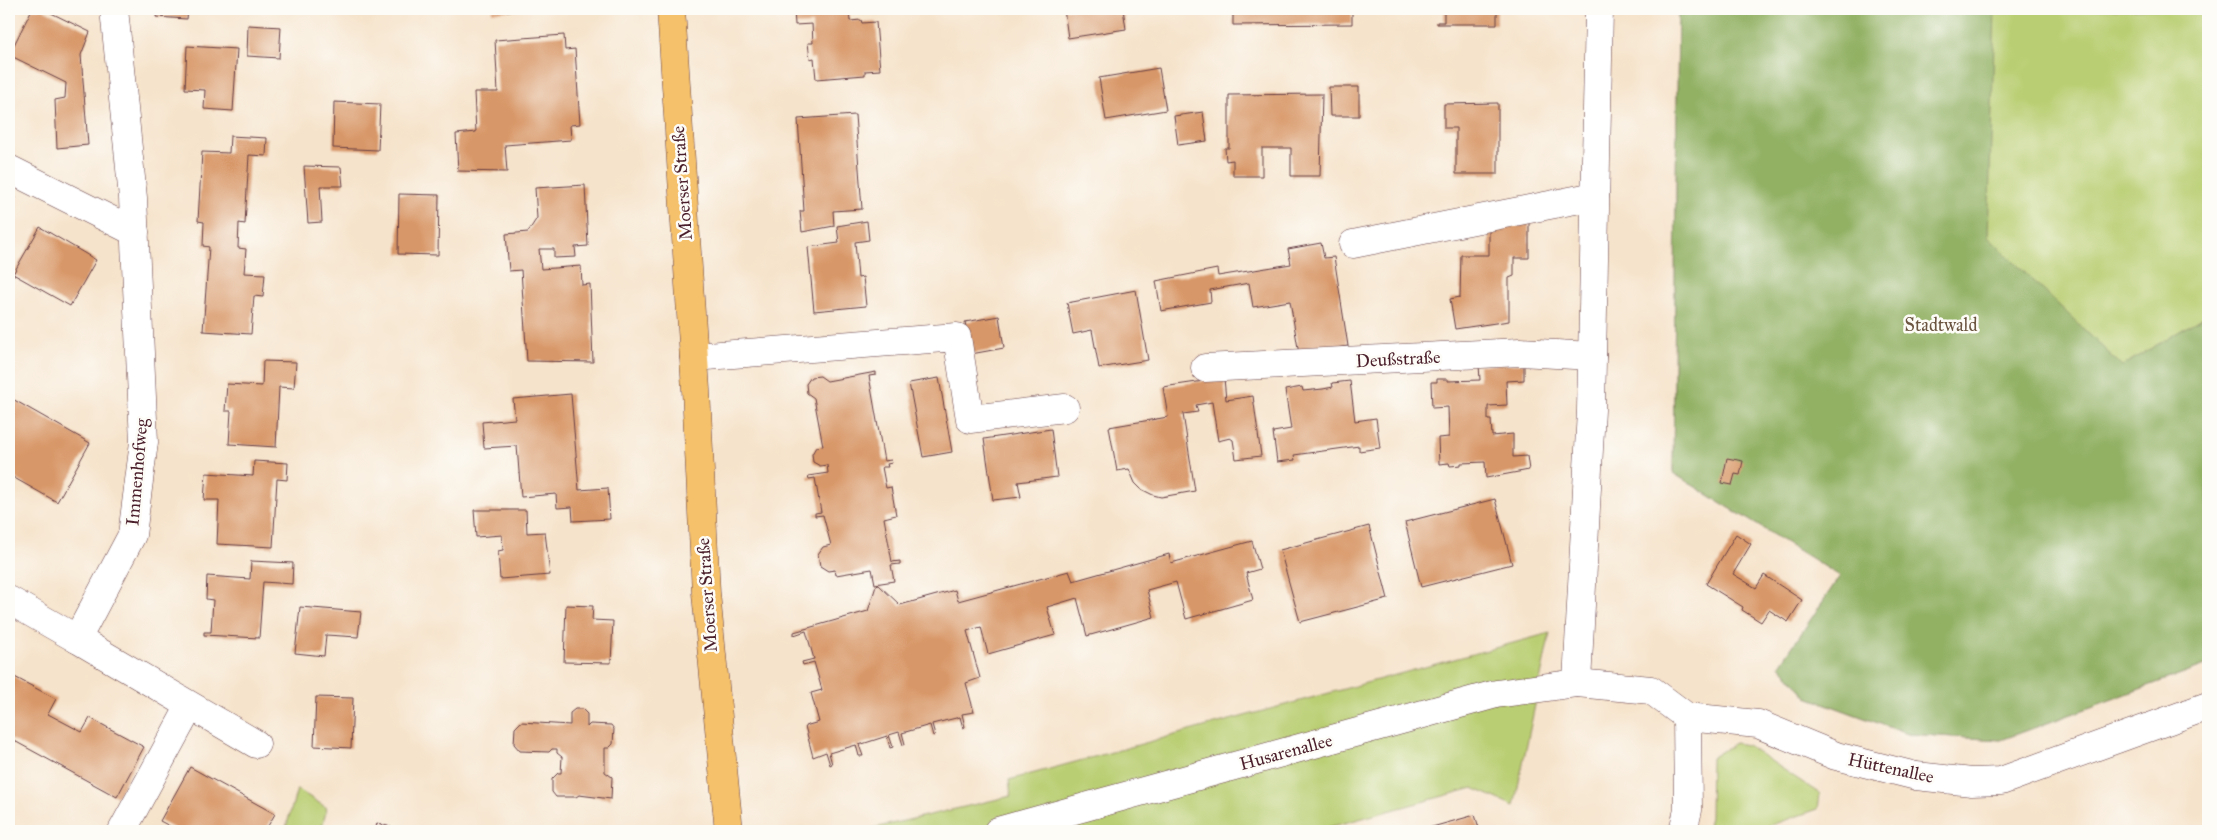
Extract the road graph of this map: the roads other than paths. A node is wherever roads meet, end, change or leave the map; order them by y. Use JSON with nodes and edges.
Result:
{"nodes":[{"id":1,"x":114,"y":9,"type":"edge"},
{"id":2,"x":671,"y":9,"type":"edge"},
{"id":3,"x":1598,"y":9,"type":"edge"},
{"id":4,"x":9,"y":169,"type":"edge"},
{"id":5,"x":1595,"y":196,"type":"junction"},
{"id":6,"x":135,"y":232,"type":"junction"},
{"id":7,"x":1353,"y":244,"type":"dead end"},
{"id":8,"x":1592,"y":356,"type":"junction"},
{"id":9,"x":694,"y":357,"type":"junction"},
{"id":10,"x":1205,"y":368,"type":"dead end"},
{"id":11,"x":1065,"y":408,"type":"dead end"},
{"id":12,"x":9,"y":600,"type":"edge"},
{"id":13,"x":77,"y":639,"type":"junction"},
{"id":14,"x":1577,"y":683,"type":"junction"},
{"id":15,"x":190,"y":706,"type":"junction"},
{"id":16,"x":2208,"y":706,"type":"edge"},
{"id":17,"x":1687,"y":716,"type":"junction"},
{"id":18,"x":256,"y":744,"type":"dead end"},
{"id":19,"x":122,"y":831,"type":"edge"},
{"id":20,"x":729,"y":831,"type":"edge"},
{"id":21,"x":998,"y":831,"type":"edge"},
{"id":22,"x":1682,"y":831,"type":"edge"}],
"edges":[{"from":1,"to":6,"type":"street","name":"Immenhofweg"},
{"from":2,"to":9,"type":"main road","name":"Moerser Straße"},
{"from":3,"to":5,"type":"street"},
{"from":4,"to":6,"type":"street"},
{"from":5,"to":7,"type":"street"},
{"from":5,"to":8,"type":"street"},
{"from":6,"to":13,"type":"street","name":"Immenhofweg"},
{"from":8,"to":10,"type":"street","name":"Deußstraße"},
{"from":8,"to":14,"type":"street"},
{"from":9,"to":11,"type":"street"},
{"from":9,"to":20,"type":"main road","name":"Moerser Straße"},
{"from":12,"to":13,"type":"street"},
{"from":13,"to":15,"type":"street"},
{"from":14,"to":17,"type":"street","name":"Hüttenallee"},
{"from":14,"to":21,"type":"street","name":"Husarenallee"},
{"from":15,"to":18,"type":"street"},
{"from":15,"to":19,"type":"street"},
{"from":16,"to":17,"type":"street","name":"Hüttenallee"},
{"from":17,"to":22,"type":"street"}]}
